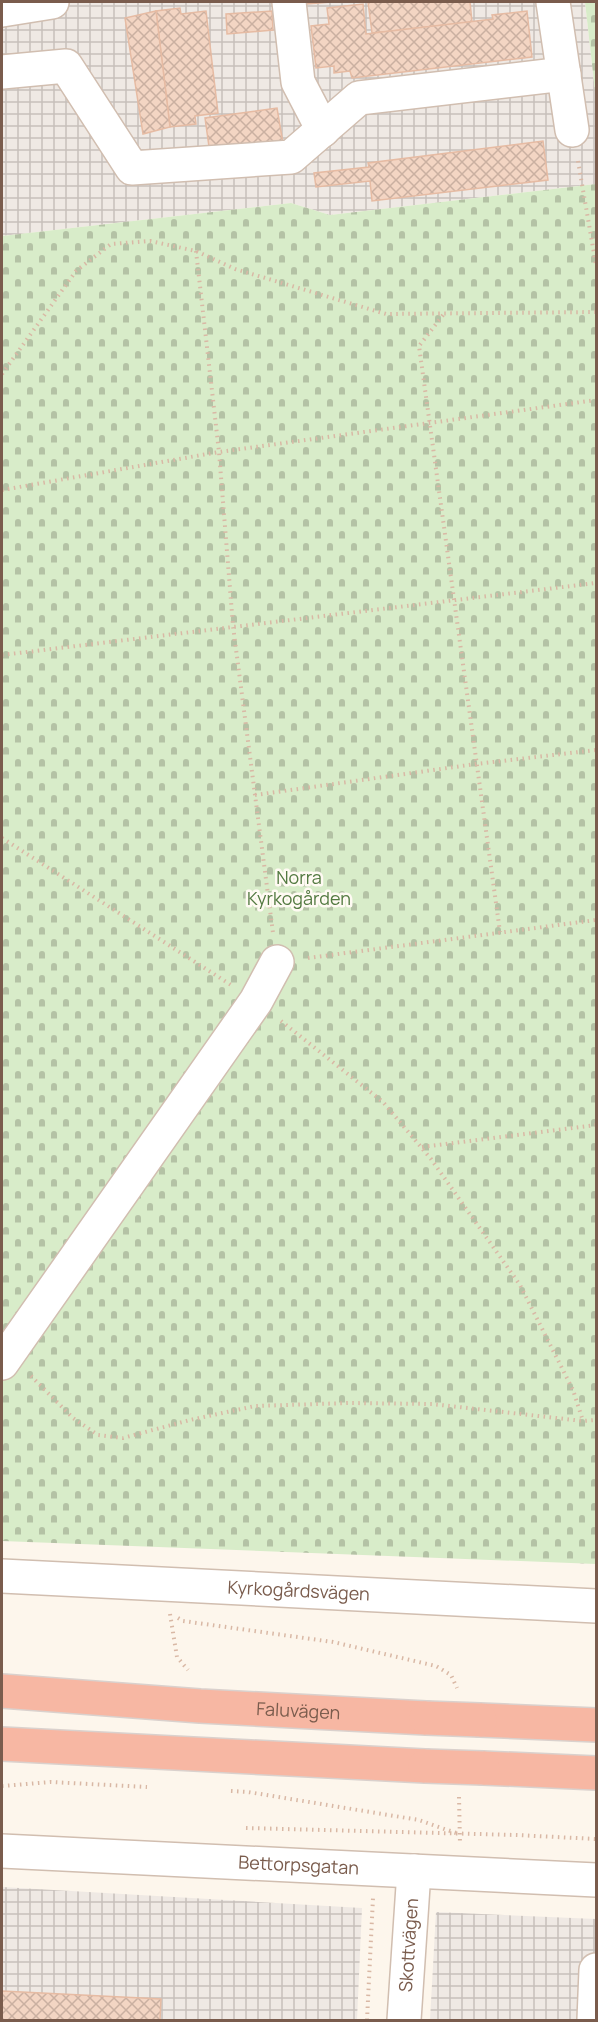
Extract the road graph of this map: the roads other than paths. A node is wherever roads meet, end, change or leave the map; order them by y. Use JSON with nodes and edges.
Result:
{"nodes":[{"id":1,"x":52,"y":2,"type":"edge"},
{"id":2,"x":289,"y":2,"type":"edge"},
{"id":3,"x":553,"y":2,"type":"edge"},
{"id":4,"x":2,"y":10,"type":"edge"},
{"id":5,"x":2,"y":72,"type":"edge"},
{"id":6,"x":564,"y":74,"type":"junction"},
{"id":7,"x":323,"y":130,"type":"junction"},
{"id":8,"x":572,"y":130,"type":"road end"},
{"id":9,"x":277,"y":962,"type":"road end"},
{"id":10,"x":4,"y":1355,"type":"edge"},
{"id":11,"x":2,"y":1576,"type":"edge"},
{"id":12,"x":597,"y":1606,"type":"edge"},
{"id":13,"x":2,"y":1691,"type":"edge"},
{"id":14,"x":597,"y":1725,"type":"edge"},
{"id":15,"x":2,"y":1743,"type":"edge"},
{"id":16,"x":597,"y":1773,"type":"edge"},
{"id":17,"x":2,"y":1851,"type":"edge"},
{"id":18,"x":414,"y":1871,"type":"junction"},
{"id":19,"x":597,"y":1880,"type":"edge"},
{"id":20,"x":597,"y":1970,"type":"edge"},
{"id":21,"x":404,"y":2020,"type":"edge"},
{"id":22,"x":594,"y":2020,"type":"edge"}],
"edges":[{"from":1,"to":4,"type":"street"},
{"from":2,"to":7,"type":"street"},
{"from":3,"to":6,"type":"street"},
{"from":5,"to":7,"type":"street"},
{"from":6,"to":7,"type":"street"},
{"from":6,"to":8,"type":"street"},
{"from":9,"to":10,"type":"street"},
{"from":11,"to":12,"type":"street","name":"Kyrkogårdsvägen"},
{"from":13,"to":14,"type":"highway","name":"Faluvägen","bridge":true},
{"from":15,"to":16,"type":"highway","bridge":true},
{"from":17,"to":18,"type":"street","name":"Bettorpsgatan"},
{"from":18,"to":19,"type":"street","name":"Bettorpsgatan"},
{"from":18,"to":21,"type":"street","name":"Skottvägen"},
{"from":20,"to":22,"type":"street"}]}
